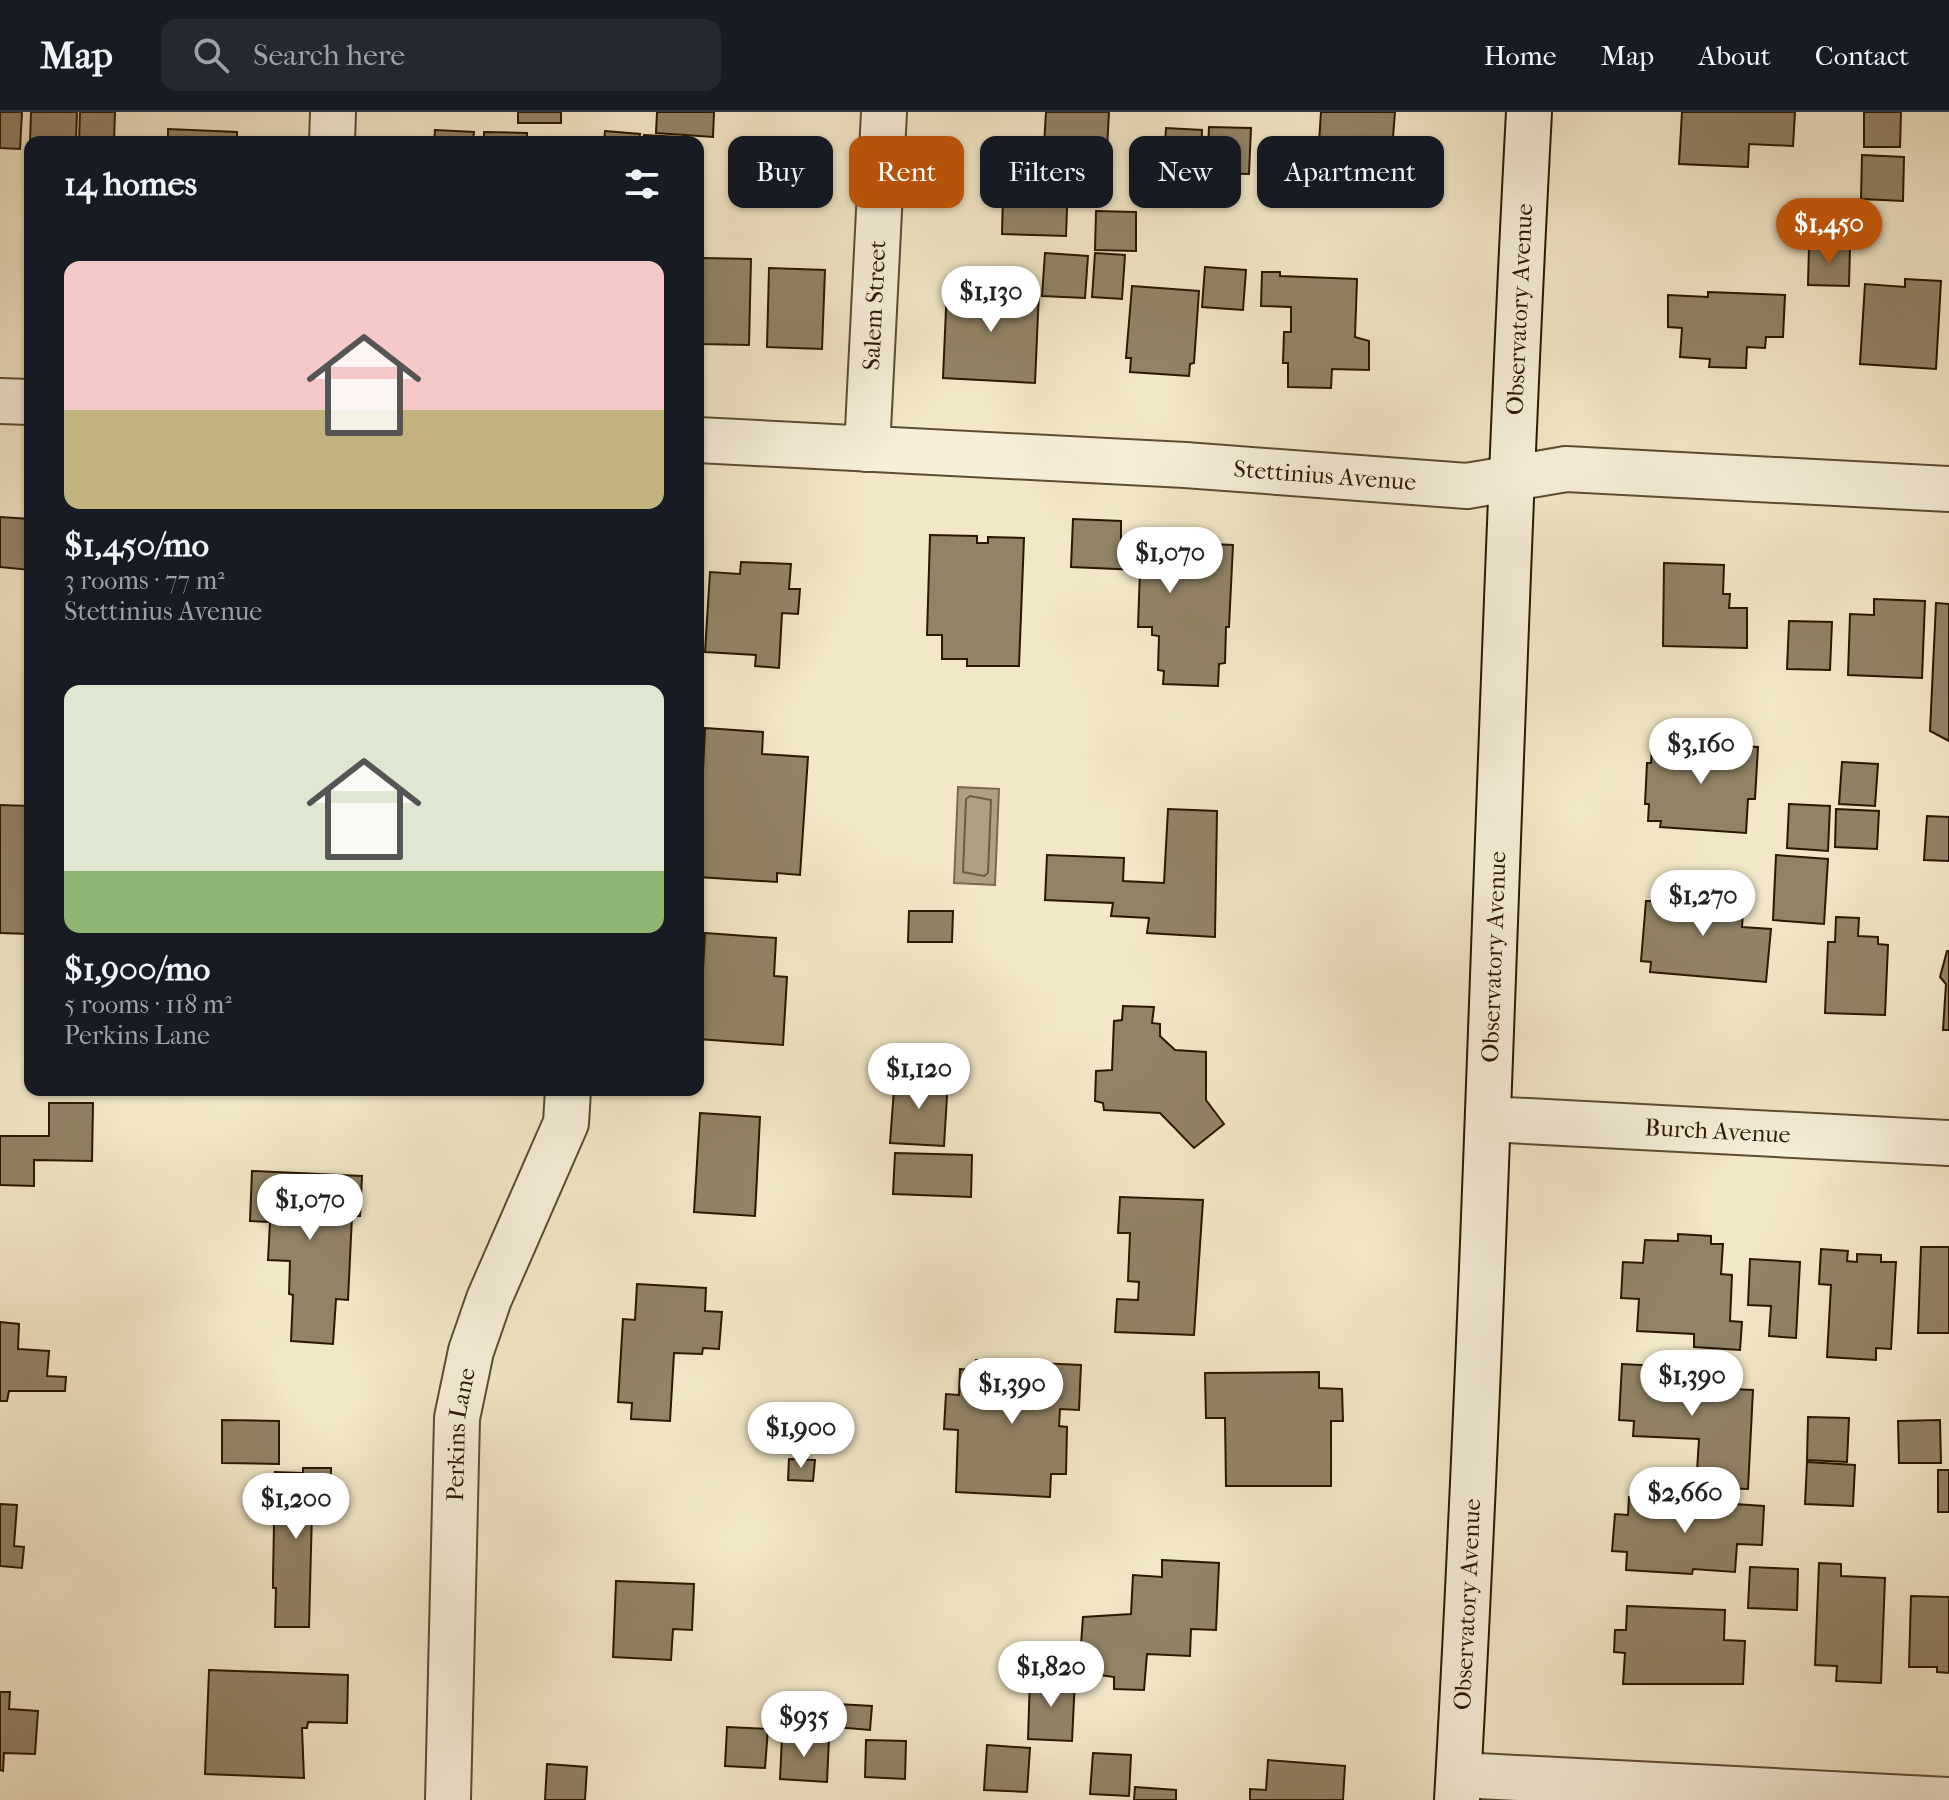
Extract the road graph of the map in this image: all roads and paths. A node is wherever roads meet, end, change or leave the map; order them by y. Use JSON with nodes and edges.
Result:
{"nodes":[{"id":1,"x":333,"y":112,"type":"edge"},
{"id":2,"x":884,"y":112,"type":"edge"},
{"id":3,"x":1529,"y":112,"type":"edge"},
{"id":4,"x":332,"y":136,"type":"edge"},
{"id":5,"x":0,"y":401,"type":"edge"},
{"id":6,"x":24,"y":402,"type":"edge"},
{"id":7,"x":704,"y":440,"type":"edge"},
{"id":8,"x":867,"y":449,"type":"junction"},
{"id":9,"x":1509,"y":481,"type":"junction"},
{"id":10,"x":1949,"y":489,"type":"edge"},
{"id":11,"x":568,"y":1096,"type":"edge"},
{"id":12,"x":1488,"y":1119,"type":"junction"},
{"id":13,"x":1949,"y":1143,"type":"edge"},
{"id":14,"x":1458,"y":1788,"type":"edge"},
{"id":15,"x":448,"y":1800,"type":"edge"},
{"id":16,"x":1949,"y":1800,"type":"edge"}],
"edges":[{"from":1,"to":4,"type":"street"},
{"from":2,"to":8,"type":"street","name":"Salem Street"},
{"from":3,"to":9,"type":"street","name":"Observatory Avenue"},
{"from":5,"to":6,"type":"street"},
{"from":7,"to":8,"type":"street","name":"Stettinius Avenue"},
{"from":8,"to":9,"type":"street","name":"Stettinius Avenue"},
{"from":9,"to":10,"type":"street","name":"Stettinius Avenue"},
{"from":9,"to":12,"type":"street","name":"Observatory Avenue"},
{"from":11,"to":15,"type":"street","name":"Perkins Lane"},
{"from":12,"to":13,"type":"street","name":"Burch Avenue"},
{"from":12,"to":14,"type":"street","name":"Observatory Avenue"},
{"from":14,"to":16,"type":"street"}]}
